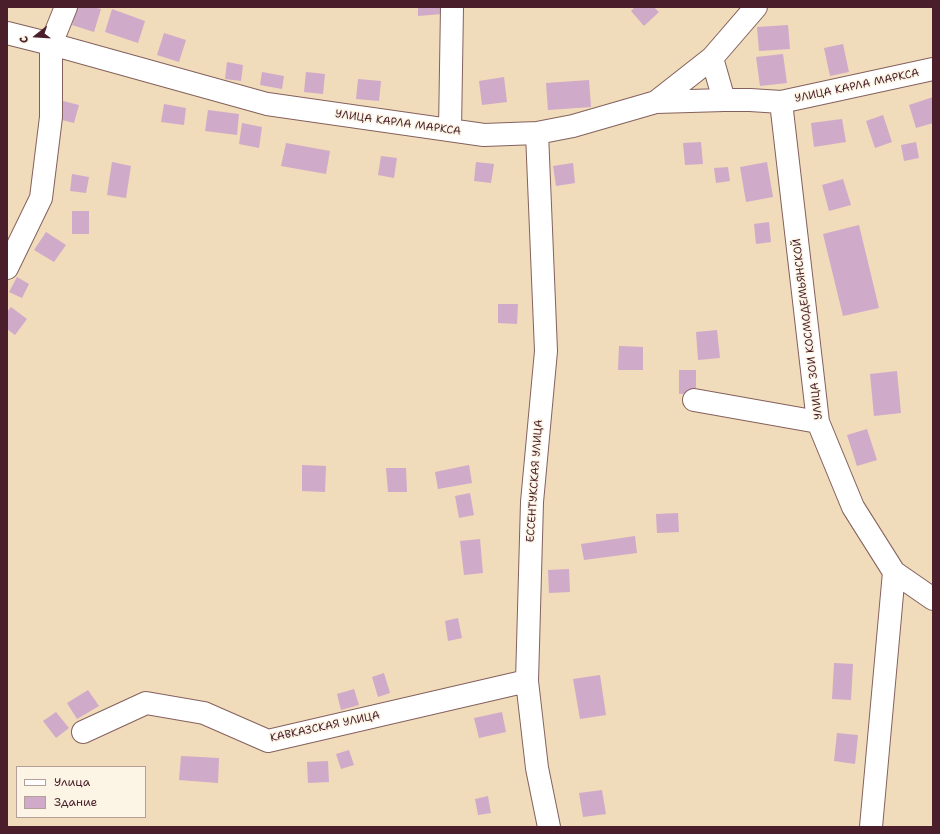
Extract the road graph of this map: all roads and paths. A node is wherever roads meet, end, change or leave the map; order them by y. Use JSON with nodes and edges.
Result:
{"nodes":[{"id":1,"x":66,"y":7,"type":"edge"},
{"id":2,"x":452,"y":7,"type":"edge"},
{"id":3,"x":756,"y":7,"type":"edge"},
{"id":4,"x":7,"y":33,"type":"edge"},
{"id":5,"x":51,"y":44,"type":"junction"},
{"id":6,"x":712,"y":58,"type":"junction"},
{"id":7,"x":933,"y":69,"type":"edge"},
{"id":8,"x":724,"y":100,"type":"junction"},
{"id":9,"x":656,"y":102,"type":"junction"},
{"id":10,"x":781,"y":102,"type":"junction"},
{"id":11,"x":450,"y":130,"type":"junction"},
{"id":12,"x":537,"y":133,"type":"junction"},
{"id":13,"x":7,"y":268,"type":"edge"},
{"id":14,"x":694,"y":400,"type":"dead end"},
{"id":15,"x":818,"y":422,"type":"junction"},
{"id":16,"x":894,"y":572,"type":"junction"},
{"id":17,"x":933,"y":599,"type":"edge"},
{"id":18,"x":527,"y":680,"type":"junction"},
{"id":19,"x":83,"y":732,"type":"dead end"},
{"id":20,"x":549,"y":827,"type":"edge"},
{"id":21,"x":871,"y":827,"type":"edge"}],
"edges":[{"from":1,"to":5,"type":"street"},
{"from":2,"to":11,"type":"street"},
{"from":3,"to":6,"type":"street","name":"УЛИЦА КАРЛА МАРКСА"},
{"from":4,"to":5,"type":"street","name":"УЛИЦА КАРЛА МАРКСА"},
{"from":5,"to":11,"type":"street","name":"УЛИЦА КАРЛА МАРКСА"},
{"from":5,"to":13,"type":"street"},
{"from":6,"to":8,"type":"street"},
{"from":6,"to":9,"type":"street","name":"УЛИЦА КАРЛА МАРКСА"},
{"from":7,"to":10,"type":"street","name":"УЛИЦА КАРЛА МАРКСА"},
{"from":8,"to":9,"type":"street"},
{"from":8,"to":10,"type":"street"},
{"from":9,"to":12,"type":"street","name":"УЛИЦА КАРЛА МАРКСА"},
{"from":10,"to":15,"type":"street","name":"УЛИЦА ЗОИ КОСМОДЕМЬЯНСКОЙ"},
{"from":11,"to":12,"type":"street","name":"УЛИЦА КАРЛА МАРКСА"},
{"from":12,"to":18,"type":"street","name":"ЕССЕНТУКСКАЯ УЛИЦА"},
{"from":14,"to":15,"type":"street"},
{"from":15,"to":16,"type":"street","name":"УЛИЦА ЗОИ КОСМОДЕМЬЯНСКОЙ"},
{"from":16,"to":17,"type":"street","name":"УЛИЦА ЗОИ КОСМОДЕМЬЯНСКОЙ"},
{"from":16,"to":21,"type":"street"},
{"from":18,"to":19,"type":"street","name":"КАВКАЗСКАЯ УЛИЦА"},
{"from":18,"to":20,"type":"street","name":"ЕССЕНТУКСКАЯ УЛИЦА"}]}
